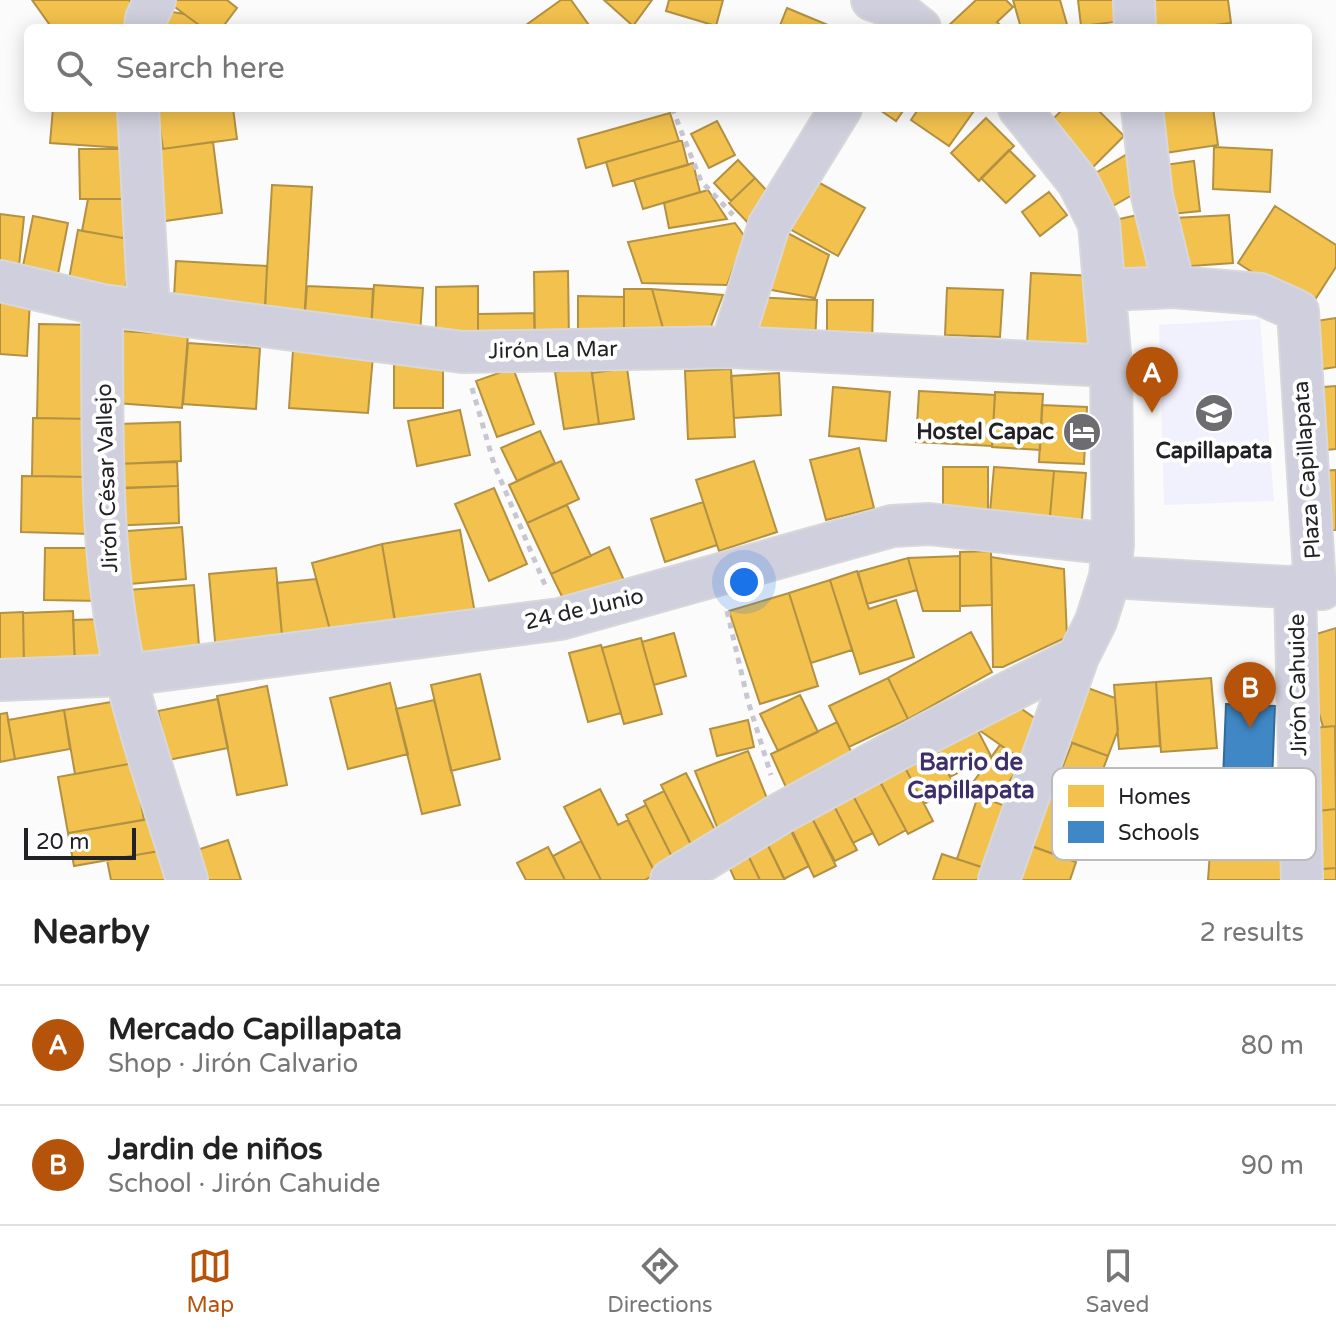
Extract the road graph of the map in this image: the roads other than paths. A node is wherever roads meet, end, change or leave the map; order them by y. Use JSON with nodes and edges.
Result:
{"nodes":[{"id":1,"x":155,"y":0,"type":"edge"},
{"id":2,"x":1134,"y":0,"type":"edge"},
{"id":3,"x":145,"y":24,"type":"edge"},
{"id":4,"x":1135,"y":24,"type":"edge"},
{"id":5,"x":138,"y":112,"type":"edge"},
{"id":6,"x":839,"y":112,"type":"edge"},
{"id":7,"x":1022,"y":112,"type":"edge"},
{"id":8,"x":1142,"y":112,"type":"edge"},
{"id":9,"x":0,"y":281,"type":"edge"},
{"id":10,"x":1174,"y":287,"type":"junction"},
{"id":11,"x":1106,"y":290,"type":"junction"},
{"id":12,"x":102,"y":305,"type":"junction"},
{"id":13,"x":149,"y":311,"type":"junction"},
{"id":14,"x":731,"y":347,"type":"junction"},
{"id":15,"x":1111,"y":366,"type":"junction"},
{"id":16,"x":1321,"y":454,"type":"edge"},
{"id":17,"x":1112,"y":560,"type":"junction"},
{"id":18,"x":1315,"y":589,"type":"edge"},
{"id":19,"x":1078,"y":657,"type":"junction"},
{"id":20,"x":126,"y":675,"type":"junction"},
{"id":21,"x":0,"y":680,"type":"edge"},
{"id":22,"x":1307,"y":768,"type":"edge"},
{"id":23,"x":1303,"y":860,"type":"edge"},
{"id":24,"x":187,"y":880,"type":"edge"},
{"id":25,"x":671,"y":880,"type":"edge"},
{"id":26,"x":999,"y":880,"type":"edge"},
{"id":27,"x":1302,"y":880,"type":"edge"}],
"edges":[{"from":1,"to":3,"type":"street"},
{"from":2,"to":4,"type":"street"},
{"from":5,"to":13,"type":"street"},
{"from":6,"to":14,"type":"street"},
{"from":7,"to":11,"type":"street"},
{"from":8,"to":10,"type":"street"},
{"from":9,"to":12,"type":"street","name":"Jirón La Mar"},
{"from":10,"to":11,"type":"street","name":"Plaza Capillapata"},
{"from":10,"to":16,"type":"street","name":"Plaza Capillapata"},
{"from":11,"to":15,"type":"street"},
{"from":12,"to":13,"type":"street","name":"Jirón La Mar"},
{"from":12,"to":20,"type":"street","name":"Jirón César Vallejo"},
{"from":13,"to":14,"type":"street","name":"Jirón La Mar"},
{"from":14,"to":15,"type":"street","name":"Jirón La Mar"},
{"from":15,"to":17,"type":"street"},
{"from":16,"to":18,"type":"street","name":"Plaza Capillapata"},
{"from":17,"to":18,"type":"street","name":"Plaza Capillapata"},
{"from":17,"to":19,"type":"street"},
{"from":17,"to":20,"type":"street","name":"24 de Junio"},
{"from":18,"to":22,"type":"street","name":"Jirón Cahuide"},
{"from":19,"to":25,"type":"street"},
{"from":19,"to":26,"type":"street"},
{"from":20,"to":21,"type":"street","name":"24 de Junio"},
{"from":20,"to":24,"type":"street","name":"Jirón César Vallejo"},
{"from":23,"to":27,"type":"street","name":"Jirón Cahuide"}]}
